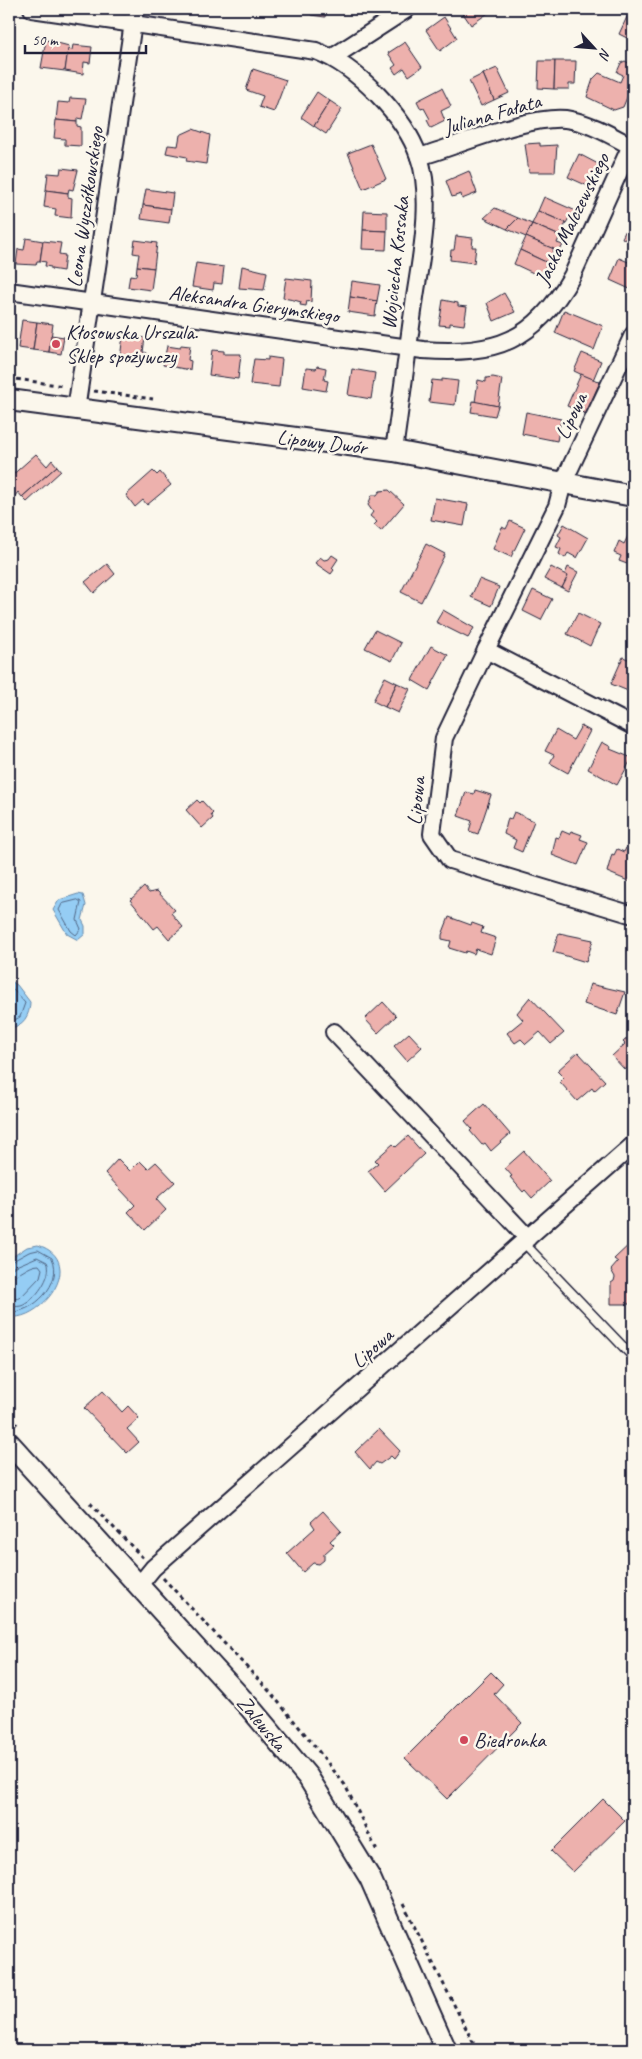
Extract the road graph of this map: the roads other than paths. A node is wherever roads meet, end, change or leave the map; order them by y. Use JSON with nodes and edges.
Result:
{"nodes":[{"id":1,"x":32,"y":9,"type":"edge"},
{"id":2,"x":407,"y":9,"type":"edge"},
{"id":3,"x":134,"y":16,"type":"edge"},
{"id":4,"x":333,"y":58,"type":"junction"},
{"id":5,"x":632,"y":143,"type":"edge"},
{"id":6,"x":419,"y":157,"type":"junction"},
{"id":7,"x":9,"y":291,"type":"edge"},
{"id":8,"x":93,"y":303,"type":"junction"},
{"id":9,"x":633,"y":335,"type":"edge"},
{"id":10,"x":408,"y":348,"type":"junction"},
{"id":11,"x":9,"y":400,"type":"edge"},
{"id":12,"x":76,"y":410,"type":"junction"},
{"id":13,"x":394,"y":451,"type":"junction"},
{"id":14,"x":563,"y":483,"type":"junction"},
{"id":15,"x":633,"y":496,"type":"edge"},
{"id":16,"x":486,"y":650,"type":"junction"},
{"id":17,"x":633,"y":726,"type":"edge"},
{"id":18,"x":633,"y":915,"type":"edge"},
{"id":19,"x":334,"y":1032,"type":"dead end"},
{"id":20,"x":633,"y":1145,"type":"edge"},
{"id":21,"x":526,"y":1240,"type":"junction"},
{"id":22,"x":633,"y":1357,"type":"edge"},
{"id":23,"x":9,"y":1443,"type":"edge"},
{"id":24,"x":140,"y":1584,"type":"junction"},
{"id":25,"x":446,"y":2050,"type":"edge"}],
"edges":[{"from":1,"to":3,"type":"street","name":"Wojciecha Kossaka"},
{"from":2,"to":4,"type":"street"},
{"from":3,"to":4,"type":"street","name":"Wojciecha Kossaka"},
{"from":3,"to":8,"type":"street","name":"Leona Wyczółkowskiego"},
{"from":4,"to":6,"type":"street","name":"Wojciecha Kossaka"},
{"from":5,"to":6,"type":"street","name":"Juliana Fałata"},
{"from":5,"to":10,"type":"street","name":"Jacka Malczewskiego"},
{"from":6,"to":10,"type":"street","name":"Wojciecha Kossaka"},
{"from":7,"to":8,"type":"street","name":"Aleksandra Gierymskiego"},
{"from":8,"to":10,"type":"street","name":"Aleksandra Gierymskiego"},
{"from":8,"to":12,"type":"street","name":"Leona Wyczółkowskiego"},
{"from":9,"to":14,"type":"street","name":"Lipowa"},
{"from":10,"to":13,"type":"street","name":"Wojciecha Kossaka"},
{"from":11,"to":12,"type":"street","name":"Lipowy Dwór"},
{"from":12,"to":13,"type":"street","name":"Lipowy Dwór"},
{"from":13,"to":14,"type":"street","name":"Lipowy Dwór"},
{"from":14,"to":15,"type":"street","name":"Lipowy Dwór"},
{"from":14,"to":16,"type":"street","name":"Lipowa"},
{"from":16,"to":17,"type":"street"},
{"from":16,"to":18,"type":"street","name":"Lipowa"},
{"from":19,"to":21,"type":"street"},
{"from":20,"to":21,"type":"street","name":"Lipowa"},
{"from":21,"to":22,"type":"lane"},
{"from":21,"to":24,"type":"street","name":"Lipowa"},
{"from":23,"to":24,"type":"street","name":"Zalewska"},
{"from":24,"to":25,"type":"street","name":"Zalewska"}]}
